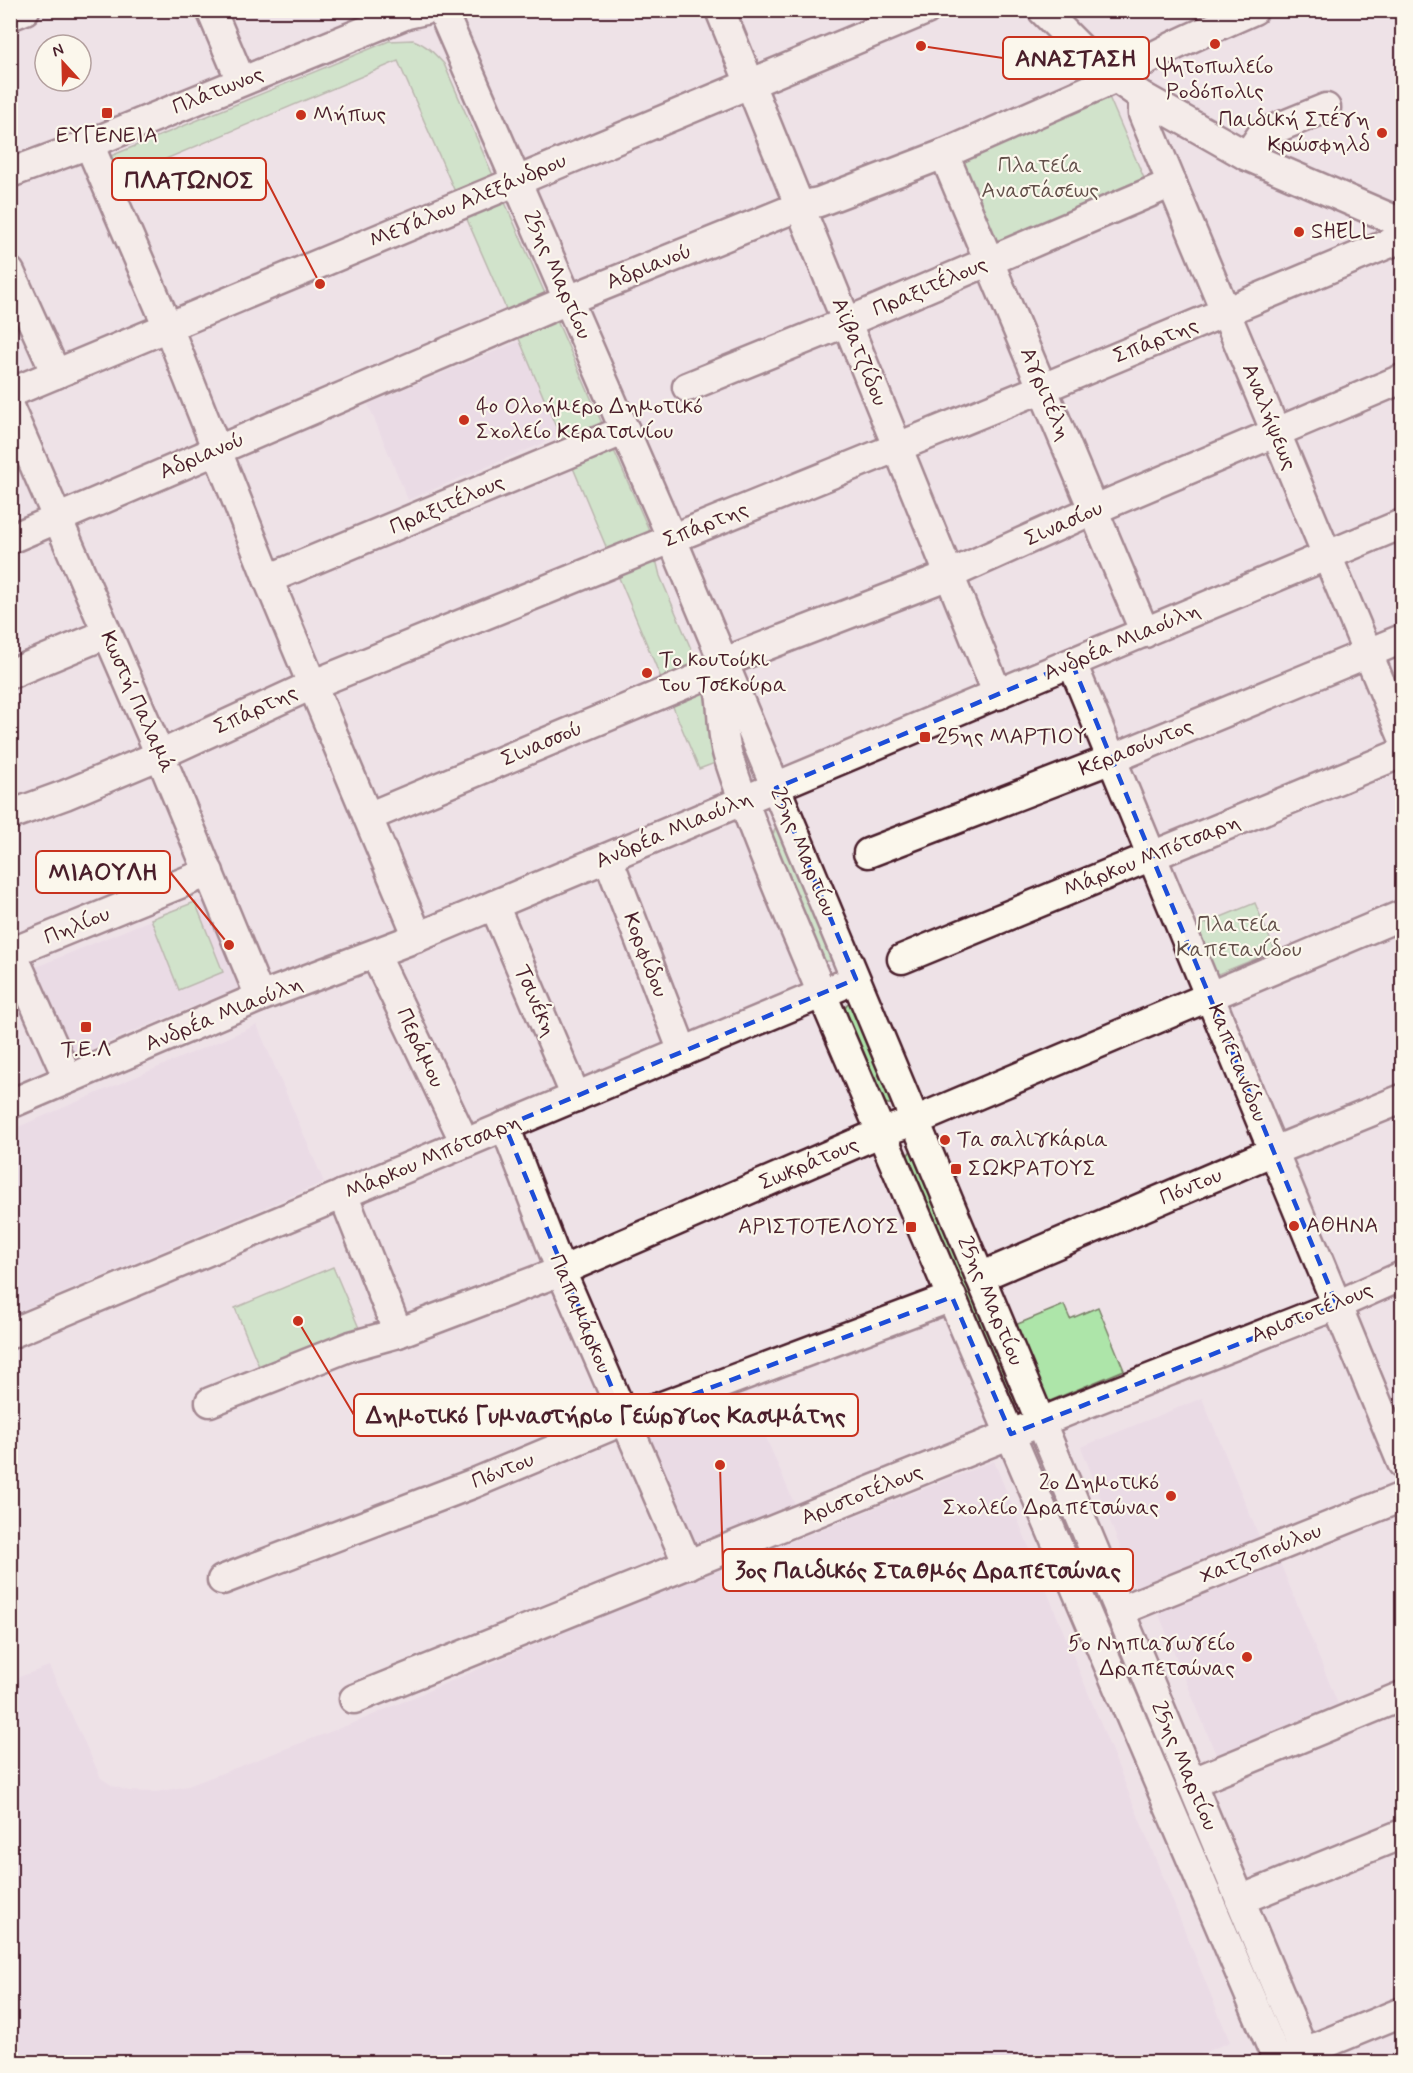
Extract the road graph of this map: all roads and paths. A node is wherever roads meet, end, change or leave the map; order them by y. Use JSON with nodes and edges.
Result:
{"nodes":[{"id":1,"x":25,"y":10,"type":"edge"},
{"id":2,"x":211,"y":10,"type":"edge"},
{"id":3,"x":425,"y":10,"type":"edge"},
{"id":4,"x":442,"y":10,"type":"edge"},
{"id":5,"x":720,"y":10,"type":"edge"},
{"id":6,"x":926,"y":10,"type":"edge"},
{"id":7,"x":1042,"y":10,"type":"edge"},
{"id":8,"x":1254,"y":10,"type":"edge"},
{"id":9,"x":10,"y":16,"type":"edge"},
{"id":10,"x":1116,"y":78,"type":"junction"},
{"id":11,"x":241,"y":81,"type":"junction"},
{"id":12,"x":751,"y":83,"type":"junction"},
{"id":13,"x":1143,"y":97,"type":"junction"},
{"id":14,"x":1326,"y":108,"type":"dead end"},
{"id":15,"x":88,"y":144,"type":"junction"},
{"id":16,"x":944,"y":154,"type":"junction"},
{"id":17,"x":1247,"y":156,"type":"junction"},
{"id":18,"x":10,"y":173,"type":"edge"},
{"id":19,"x":517,"y":181,"type":"junction"},
{"id":20,"x":1172,"y":183,"type":"junction"},
{"id":21,"x":800,"y":206,"type":"junction"},
{"id":22,"x":1402,"y":223,"type":"edge"},
{"id":23,"x":1402,"y":238,"type":"edge"},
{"id":24,"x":989,"y":262,"type":"junction"},
{"id":25,"x":10,"y":272,"type":"edge"},
{"id":26,"x":568,"y":300,"type":"junction"},
{"id":27,"x":1227,"y":312,"type":"junction"},
{"id":28,"x":848,"y":322,"type":"junction"},
{"id":29,"x":168,"y":327,"type":"junction"},
{"id":30,"x":56,"y":374,"type":"junction"},
{"id":31,"x":1402,"y":380,"type":"edge"},
{"id":32,"x":687,"y":387,"type":"dead end"},
{"id":33,"x":1043,"y":388,"type":"junction"},
{"id":34,"x":10,"y":393,"type":"edge"},
{"id":35,"x":10,"y":409,"type":"edge"},
{"id":36,"x":625,"y":430,"type":"junction"},
{"id":37,"x":1276,"y":434,"type":"junction"},
{"id":38,"x":897,"y":447,"type":"junction"},
{"id":39,"x":216,"y":450,"type":"junction"},
{"id":40,"x":1093,"y":510,"type":"junction"},
{"id":41,"x":58,"y":517,"type":"junction"},
{"id":42,"x":1402,"y":524,"type":"edge"},
{"id":43,"x":10,"y":539,"type":"edge"},
{"id":44,"x":672,"y":539,"type":"junction"},
{"id":45,"x":1327,"y":556,"type":"junction"},
{"id":46,"x":949,"y":575,"type":"junction"},
{"id":47,"x":268,"y":579,"type":"junction"},
{"id":48,"x":1145,"y":633,"type":"junction"},
{"id":49,"x":106,"y":634,"type":"junction"},
{"id":50,"x":1402,"y":639,"type":"edge"},
{"id":51,"x":1368,"y":654,"type":"junction"},
{"id":52,"x":1072,"y":663,"type":"junction"},
{"id":53,"x":720,"y":667,"type":"junction"},
{"id":54,"x":10,"y":675,"type":"edge"},
{"id":55,"x":314,"y":684,"type":"junction"},
{"id":56,"x":998,"y":695,"type":"junction"},
{"id":57,"x":1402,"y":735,"type":"edge"},
{"id":58,"x":1402,"y":753,"type":"edge"},
{"id":59,"x":160,"y":754,"type":"junction"},
{"id":60,"x":1112,"y":759,"type":"junction"},
{"id":61,"x":776,"y":788,"type":"junction"},
{"id":62,"x":744,"y":801,"type":"junction"},
{"id":63,"x":10,"y":815,"type":"edge"},
{"id":64,"x":368,"y":817,"type":"junction"},
{"id":65,"x":868,"y":853,"type":"dead end"},
{"id":66,"x":1152,"y":856,"type":"junction"},
{"id":67,"x":608,"y":858,"type":"junction"},
{"id":68,"x":209,"y":872,"type":"junction"},
{"id":69,"x":494,"y":905,"type":"junction"},
{"id":70,"x":1402,"y":915,"type":"edge"},
{"id":71,"x":418,"y":937,"type":"junction"},
{"id":72,"x":11,"y":951,"type":"edge"},
{"id":73,"x":375,"y":954,"type":"junction"},
{"id":74,"x":902,"y":959,"type":"dead end"},
{"id":75,"x":856,"y":979,"type":"junction"},
{"id":76,"x":822,"y":994,"type":"junction"},
{"id":77,"x":260,"y":997,"type":"junction"},
{"id":78,"x":1210,"y":997,"type":"junction"},
{"id":79,"x":683,"y":1052,"type":"junction"},
{"id":80,"x":68,"y":1079,"type":"junction"},
{"id":81,"x":576,"y":1096,"type":"junction"},
{"id":82,"x":1402,"y":1099,"type":"edge"},
{"id":83,"x":10,"y":1104,"type":"edge"},
{"id":84,"x":915,"y":1121,"type":"junction"},
{"id":85,"x":505,"y":1126,"type":"junction"},
{"id":86,"x":882,"y":1132,"type":"junction"},
{"id":87,"x":465,"y":1143,"type":"junction"},
{"id":88,"x":1274,"y":1151,"type":"junction"},
{"id":89,"x":343,"y":1194,"type":"junction"},
{"id":90,"x":561,"y":1272,"type":"junction"},
{"id":91,"x":1402,"y":1276,"type":"edge"},
{"id":92,"x":980,"y":1277,"type":"junction"},
{"id":93,"x":952,"y":1297,"type":"junction"},
{"id":94,"x":1337,"y":1305,"type":"junction"},
{"id":95,"x":398,"y":1333,"type":"junction"},
{"id":96,"x":10,"y":1334,"type":"edge"},
{"id":97,"x":210,"y":1402,"type":"dead end"},
{"id":98,"x":625,"y":1420,"type":"junction"},
{"id":99,"x":1040,"y":1422,"type":"junction"},
{"id":100,"x":1011,"y":1434,"type":"junction"},
{"id":101,"x":1402,"y":1463,"type":"edge"},
{"id":102,"x":1402,"y":1497,"type":"edge"},
{"id":103,"x":688,"y":1565,"type":"junction"},
{"id":104,"x":222,"y":1580,"type":"dead end"},
{"id":105,"x":1119,"y":1611,"type":"junction"},
{"id":106,"x":1402,"y":1696,"type":"edge"},
{"id":107,"x":354,"y":1699,"type":"dead end"},
{"id":108,"x":1191,"y":1783,"type":"junction"},
{"id":109,"x":1402,"y":1834,"type":"edge"},
{"id":110,"x":1240,"y":1900,"type":"junction"},
{"id":111,"x":1402,"y":2012,"type":"edge"},
{"id":112,"x":1292,"y":2060,"type":"edge"}],
"edges":[{"from":1,"to":9,"type":"street"},
{"from":2,"to":11,"type":"street"},
{"from":3,"to":11,"type":"street","name":"Πλάτωνος"},
{"from":4,"to":19,"type":"street","name":"25ης Μαρτίου"},
{"from":5,"to":12,"type":"street","name":"Αϊβατζίδου"},
{"from":6,"to":12,"type":"street","name":"Μεγάλου Αλεξάνδρου"},
{"from":7,"to":10,"type":"street"},
{"from":8,"to":10,"type":"street","name":"Αδριανού"},
{"from":10,"to":13,"type":"street"},
{"from":10,"to":16,"type":"street","name":"Αδριανού"},
{"from":11,"to":15,"type":"street","name":"Πλάτωνος"},
{"from":12,"to":19,"type":"street","name":"Μεγάλου Αλεξάνδρου"},
{"from":12,"to":21,"type":"street","name":"Αϊβατζίδου"},
{"from":13,"to":17,"type":"street"},
{"from":13,"to":20,"type":"street","name":"Αναλήψεως"},
{"from":14,"to":17,"type":"street"},
{"from":15,"to":18,"type":"street","name":"Πλάτωνος"},
{"from":15,"to":29,"type":"street"},
{"from":16,"to":21,"type":"street","name":"Αδριανού"},
{"from":16,"to":24,"type":"street","name":"Αγριτέλη"},
{"from":17,"to":22,"type":"street"},
{"from":19,"to":26,"type":"street","name":"25ης Μαρτίου"},
{"from":19,"to":29,"type":"street","name":"Μεγάλου Αλεξάνδρου"},
{"from":20,"to":24,"type":"street","name":"Πραξιτέλους"},
{"from":20,"to":27,"type":"street","name":"Αναλήψεως"},
{"from":21,"to":26,"type":"street","name":"Αδριανού"},
{"from":21,"to":28,"type":"street","name":"Αϊβατζίδου"},
{"from":23,"to":27,"type":"street","name":"Σπάρτης"},
{"from":24,"to":28,"type":"street","name":"Πραξιτέλους"},
{"from":24,"to":33,"type":"street","name":"Αγριτέλη"},
{"from":25,"to":30,"type":"street"},
{"from":26,"to":36,"type":"street","name":"25ης Μαρτίου"},
{"from":26,"to":39,"type":"street","name":"Αδριανού"},
{"from":27,"to":33,"type":"street","name":"Σπάρτης"},
{"from":27,"to":37,"type":"street","name":"Αναλήψεως"},
{"from":28,"to":32,"type":"street","name":"Πραξιτέλους"},
{"from":28,"to":38,"type":"street","name":"Αϊβατζίδου"},
{"from":29,"to":30,"type":"street","name":"Μεγάλου Αλεξάνδρου"},
{"from":29,"to":39,"type":"street"},
{"from":30,"to":34,"type":"street","name":"Μεγάλου Αλεξάνδρου"},
{"from":31,"to":37,"type":"street","name":"Σινασίου"},
{"from":33,"to":38,"type":"street","name":"Σπάρτης"},
{"from":33,"to":40,"type":"street","name":"Αγριτέλη"},
{"from":35,"to":41,"type":"street","name":"Κωστή Παλαμά"},
{"from":36,"to":44,"type":"street","name":"25ης Μαρτίου"},
{"from":36,"to":47,"type":"street","name":"Πραξιτέλους"},
{"from":37,"to":40,"type":"street","name":"Σινασίου"},
{"from":37,"to":45,"type":"street","name":"Αναλήψεως"},
{"from":38,"to":44,"type":"street","name":"Σπάρτης"},
{"from":38,"to":46,"type":"street","name":"Αϊβατζίδου"},
{"from":39,"to":41,"type":"street","name":"Αδριανού"},
{"from":39,"to":47,"type":"street"},
{"from":40,"to":46,"type":"street","name":"Σινασίου"},
{"from":40,"to":48,"type":"street","name":"Αγριτέλη"},
{"from":41,"to":43,"type":"street","name":"Αδριανού"},
{"from":41,"to":49,"type":"street","name":"Κωστή Παλαμά"},
{"from":42,"to":45,"type":"street","name":"Ανδρέα Μιαούλη"},
{"from":44,"to":53,"type":"street","name":"25ης Μαρτίου"},
{"from":44,"to":55,"type":"street","name":"Σπάρτης"},
{"from":45,"to":48,"type":"street","name":"Ανδρέα Μιαούλη"},
{"from":45,"to":51,"type":"street","name":"Αναλήψεως"},
{"from":46,"to":53,"type":"street","name":"Σινασίου"},
{"from":46,"to":56,"type":"street","name":"Αϊβατζίδου"},
{"from":47,"to":55,"type":"street"},
{"from":48,"to":52,"type":"street","name":"Ανδρέα Μιαούλη"},
{"from":49,"to":54,"type":"street"},
{"from":49,"to":59,"type":"street","name":"Κωστή Παλαμά"},
{"from":50,"to":51,"type":"street","name":"Κερασούντος"},
{"from":51,"to":57,"type":"street","name":"Αναλήψεως"},
{"from":51,"to":60,"type":"street","name":"Κερασούντος"},
{"from":52,"to":56,"type":"street","name":"Ανδρέα Μιαούλη"},
{"from":52,"to":60,"type":"street","name":"Καπετανίδου"},
{"from":53,"to":61,"type":"street","name":"25ης Μαρτίου"},
{"from":53,"to":62,"type":"street","name":"25ης Μαρτίου"},
{"from":53,"to":64,"type":"street","name":"Σινασσού"},
{"from":55,"to":59,"type":"street","name":"Σπάρτης"},
{"from":55,"to":64,"type":"street"},
{"from":56,"to":61,"type":"street","name":"Ανδρέα Μιαούλη"},
{"from":58,"to":66,"type":"street","name":"Μάρκου Μπότσαρη"},
{"from":59,"to":63,"type":"street","name":"Σπάρτης"},
{"from":59,"to":68,"type":"street","name":"Κωστή Παλαμά"},
{"from":60,"to":65,"type":"street","name":"Κερασούντος"},
{"from":60,"to":66,"type":"street","name":"Καπετανίδου"},
{"from":61,"to":62,"type":"street","name":"Ανδρέα Μιαούλη"},
{"from":61,"to":75,"type":"street","name":"25ης Μαρτίου"},
{"from":62,"to":67,"type":"street","name":"Ανδρέα Μιαούλη"},
{"from":62,"to":76,"type":"street","name":"25ης Μαρτίου"},
{"from":64,"to":71,"type":"street"},
{"from":66,"to":74,"type":"street","name":"Μάρκου Μπότσαρη"},
{"from":66,"to":78,"type":"street","name":"Καπετανίδου"},
{"from":67,"to":69,"type":"street","name":"Ανδρέα Μιαούλη"},
{"from":67,"to":79,"type":"street","name":"Κορφίδου"},
{"from":68,"to":72,"type":"street","name":"Πηλίου"},
{"from":68,"to":77,"type":"street","name":"Κωστή Παλαμά"},
{"from":69,"to":71,"type":"street","name":"Ανδρέα Μιαούλη"},
{"from":69,"to":81,"type":"street","name":"Τσινέκη"},
{"from":70,"to":78,"type":"street","name":"Σωκράτους"},
{"from":71,"to":73,"type":"street","name":"Ανδρέα Μιαούλη"},
{"from":72,"to":80,"type":"street"},
{"from":73,"to":77,"type":"street","name":"Ανδρέα Μιαούλη"},
{"from":73,"to":87,"type":"street","name":"Περάμου"},
{"from":75,"to":76,"type":"street","name":"Μάρκου Μπότσαρη"},
{"from":75,"to":84,"type":"street","name":"25ης Μαρτίου"},
{"from":76,"to":79,"type":"street","name":"Μάρκου Μπότσαρη"},
{"from":76,"to":86,"type":"street","name":"25ης Μαρτίου"},
{"from":77,"to":80,"type":"street","name":"Ανδρέα Μιαούλη"},
{"from":78,"to":84,"type":"street","name":"Σωκράτους"},
{"from":78,"to":88,"type":"street","name":"Καπετανίδου"},
{"from":79,"to":81,"type":"street","name":"Μάρκου Μπότσαρη"},
{"from":80,"to":83,"type":"street","name":"Ανδρέα Μιαούλη"},
{"from":81,"to":85,"type":"street","name":"Μάρκου Μπότσαρη"},
{"from":82,"to":88,"type":"street","name":"Πόντου"},
{"from":84,"to":86,"type":"street","name":"Σωκράτους"},
{"from":84,"to":92,"type":"street","name":"25ης Μαρτίου"},
{"from":85,"to":87,"type":"street","name":"Μάρκου Μπότσαρη"},
{"from":85,"to":90,"type":"street","name":"Παπαμάρκου"},
{"from":86,"to":90,"type":"street","name":"Σωκράτους"},
{"from":86,"to":93,"type":"street","name":"25ης Μαρτίου"},
{"from":87,"to":89,"type":"street","name":"Μάρκου Μπότσαρη"},
{"from":88,"to":92,"type":"street","name":"Πόντου"},
{"from":88,"to":94,"type":"street","name":"Καπετανίδου"},
{"from":89,"to":95,"type":"street"},
{"from":89,"to":96,"type":"street","name":"Μάρκου Μπότσαρη"},
{"from":90,"to":95,"type":"street","name":"Σωκράτους"},
{"from":90,"to":98,"type":"street","name":"Παπαμάρκου"},
{"from":91,"to":94,"type":"street","name":"Αριστοτέλους"},
{"from":92,"to":99,"type":"street","name":"25ης Μαρτίου"},
{"from":93,"to":98,"type":"street","name":"Πόντου"},
{"from":93,"to":100,"type":"street","name":"25ης Μαρτίου"},
{"from":94,"to":99,"type":"street","name":"Αριστοτέλους"},
{"from":94,"to":101,"type":"street","name":"Καπετανίδου"},
{"from":95,"to":97,"type":"street","name":"Σωκράτους"},
{"from":98,"to":103,"type":"street","name":"Παπαμάρκου"},
{"from":98,"to":104,"type":"street","name":"Πόντου"},
{"from":99,"to":100,"type":"street","name":"Αριστοτέλους"},
{"from":99,"to":105,"type":"street","name":"25ης Μαρτίου"},
{"from":100,"to":103,"type":"street","name":"Αριστοτέλους"},
{"from":100,"to":112,"type":"street","name":"25ης Μαρτίου"},
{"from":102,"to":105,"type":"street","name":"Χατζοπούλου"},
{"from":103,"to":107,"type":"street","name":"Αριστοτέλους"},
{"from":105,"to":108,"type":"street","name":"25ης Μαρτίου"},
{"from":106,"to":108,"type":"street"},
{"from":108,"to":110,"type":"street","name":"25ης Μαρτίου"},
{"from":109,"to":110,"type":"street"},
{"from":110,"to":112,"type":"street","name":"25ης Μαρτίου"},
{"from":111,"to":112,"type":"street"}]}
